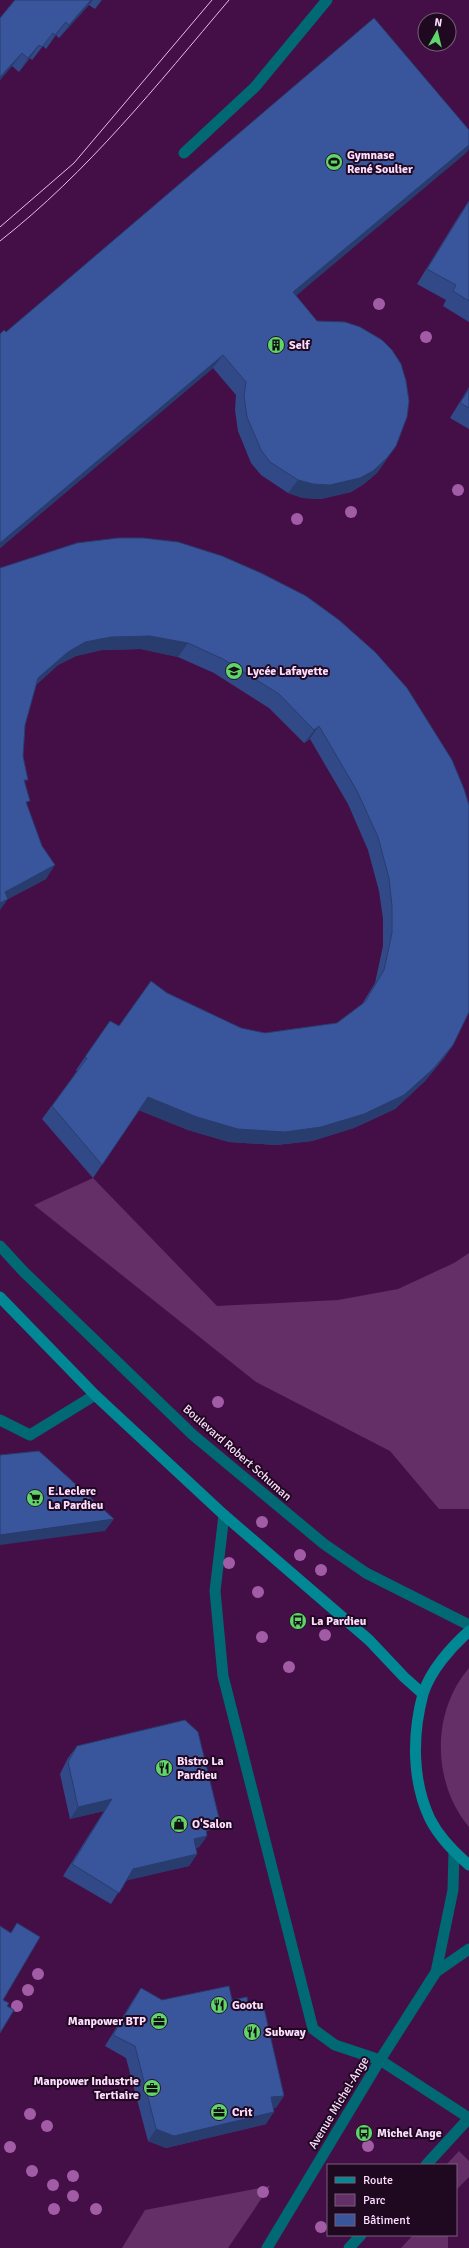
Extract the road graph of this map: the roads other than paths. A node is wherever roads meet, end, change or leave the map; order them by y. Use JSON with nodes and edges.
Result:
{"nodes":[{"id":1,"x":327,"y":0,"type":"edge"},
{"id":2,"x":184,"y":153,"type":"dead end"},
{"id":3,"x":0,"y":1246,"type":"edge"},
{"id":4,"x":0,"y":1297,"type":"edge"},
{"id":5,"x":95,"y":1396,"type":"junction"},
{"id":6,"x":0,"y":1420,"type":"edge"},
{"id":7,"x":224,"y":1515,"type":"junction"},
{"id":8,"x":469,"y":1625,"type":"edge"},
{"id":9,"x":469,"y":1631,"type":"edge"},
{"id":10,"x":423,"y":1694,"type":"junction"},
{"id":11,"x":454,"y":1852,"type":"junction"},
{"id":12,"x":469,"y":1865,"type":"edge"},
{"id":13,"x":469,"y":1949,"type":"edge"},
{"id":14,"x":436,"y":1972,"type":"junction"},
{"id":15,"x":380,"y":2060,"type":"junction"},
{"id":16,"x":469,"y":2118,"type":"edge"},
{"id":17,"x":427,"y":2164,"type":"edge"},
{"id":18,"x":360,"y":2236,"type":"edge"},
{"id":19,"x":267,"y":2248,"type":"edge"},
{"id":20,"x":349,"y":2248,"type":"edge"}],
"edges":[{"from":1,"to":2,"type":"street"},
{"from":3,"to":8,"type":"street","name":"Boulevard Robert Schuman"},
{"from":4,"to":5,"type":"main road"},
{"from":5,"to":6,"type":"street"},
{"from":5,"to":7,"type":"main road"},
{"from":7,"to":10,"type":"main road"},
{"from":7,"to":15,"type":"street"},
{"from":9,"to":10,"type":"main road"},
{"from":10,"to":11,"type":"main road"},
{"from":11,"to":12,"type":"main road"},
{"from":11,"to":14,"type":"street","name":"Avenue Michel-Ange"},
{"from":13,"to":14,"type":"street","name":"Avenue Michel-Ange"},
{"from":14,"to":15,"type":"street","name":"Avenue Michel-Ange"},
{"from":15,"to":16,"type":"street"},
{"from":15,"to":19,"type":"street","name":"Avenue Michel-Ange"},
{"from":16,"to":17,"type":"street"},
{"from":18,"to":20,"type":"street"}]}
